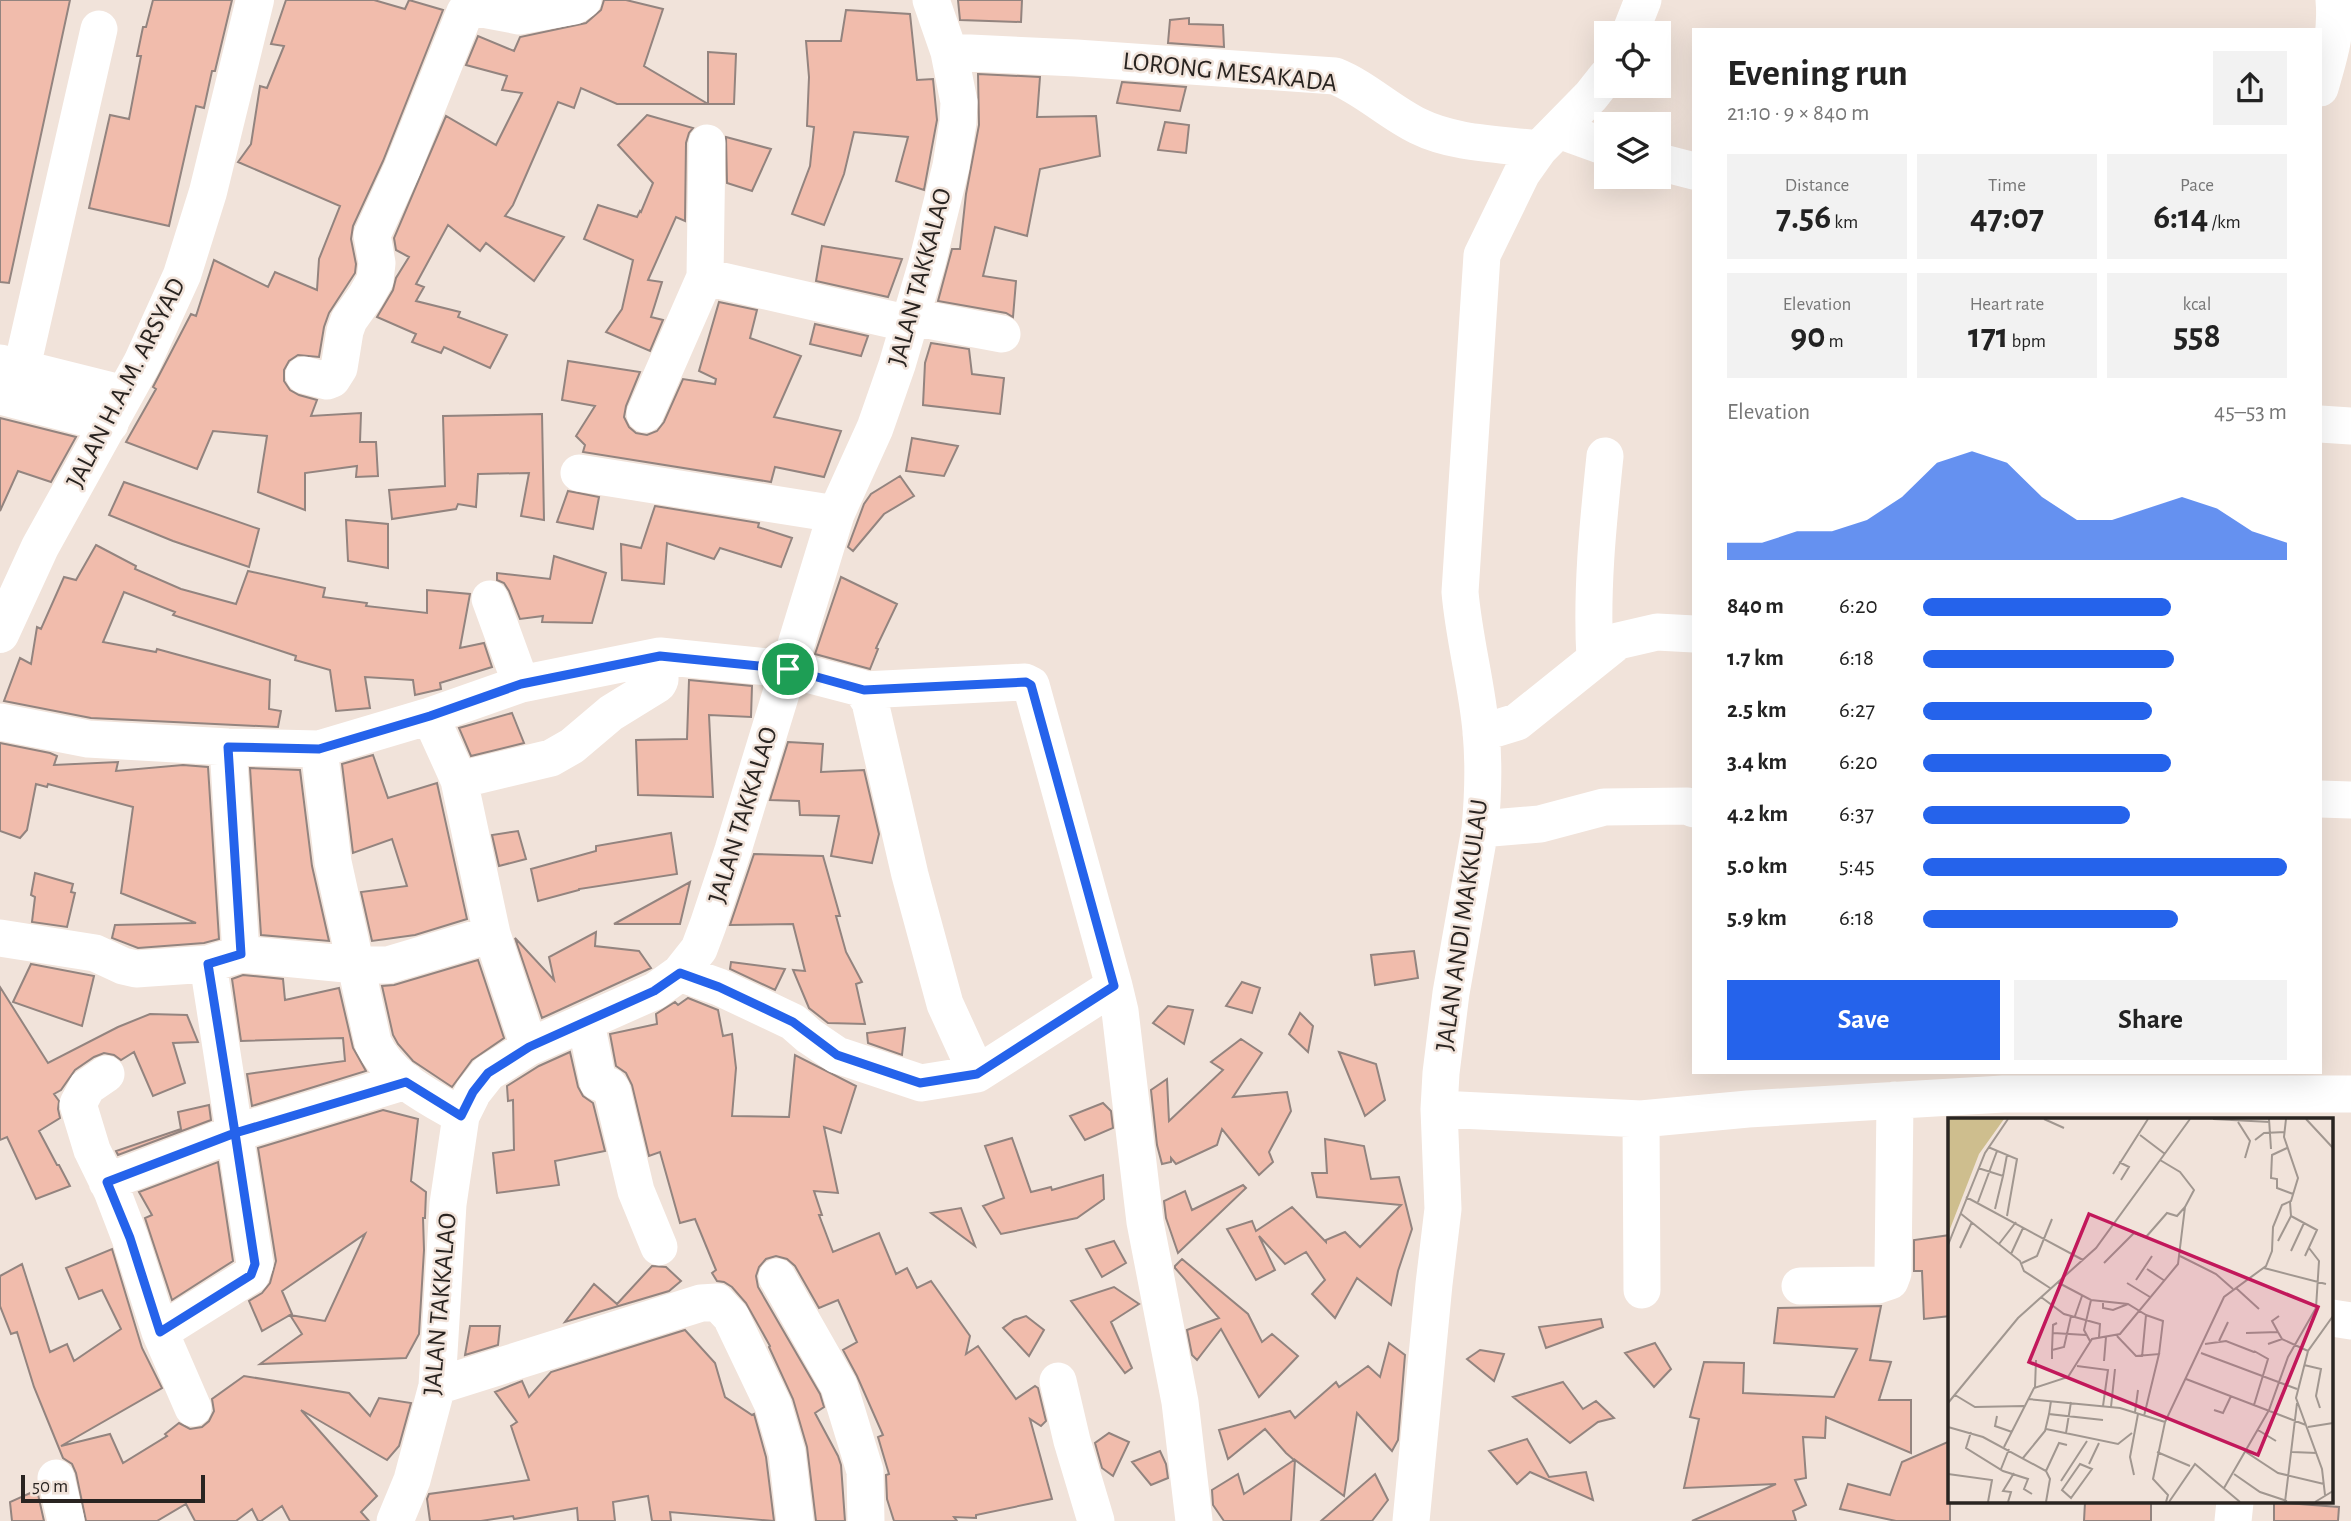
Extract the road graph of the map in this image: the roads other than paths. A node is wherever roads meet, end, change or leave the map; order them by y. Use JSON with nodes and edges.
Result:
{"nodes":[{"id":1,"x":255,"y":0,"type":"edge"},
{"id":2,"x":583,"y":0,"type":"edge"},
{"id":3,"x":931,"y":0,"type":"edge"},
{"id":4,"x":1643,"y":0,"type":"edge"},
{"id":5,"x":2334,"y":0,"type":"edge"},
{"id":6,"x":1635,"y":21,"type":"edge"},
{"id":7,"x":99,"y":29,"type":"dead end"},
{"id":8,"x":949,"y":52,"type":"junction"},
{"id":9,"x":2322,"y":81,"type":"edge"},
{"id":10,"x":1594,"y":92,"type":"edge"},
{"id":11,"x":1549,"y":139,"type":"junction"},
{"id":12,"x":707,"y":143,"type":"dead end"},
{"id":13,"x":1594,"y":145,"type":"edge"},
{"id":14,"x":1671,"y":165,"type":"edge"},
{"id":15,"x":1692,"y":170,"type":"edge"},
{"id":16,"x":705,"y":277,"type":"junction"},
{"id":17,"x":911,"y":320,"type":"junction"},
{"id":18,"x":1002,"y":334,"type":"dead end"},
{"id":19,"x":11,"y":365,"type":"edge"},
{"id":20,"x":304,"y":375,"type":"dead end"},
{"id":21,"x":0,"y":396,"type":"edge"},
{"id":22,"x":117,"y":409,"type":"junction"},
{"id":23,"x":645,"y":414,"type":"dead end"},
{"id":24,"x":2322,"y":424,"type":"edge"},
{"id":25,"x":2351,"y":426,"type":"edge"},
{"id":26,"x":1605,"y":456,"type":"dead end"},
{"id":27,"x":579,"y":473,"type":"dead end"},
{"id":28,"x":836,"y":514,"type":"junction"},
{"id":29,"x":490,"y":599,"type":"dead end"},
{"id":30,"x":0,"y":634,"type":"edge"},
{"id":31,"x":1692,"y":634,"type":"edge"},
{"id":32,"x":660,"y":656,"type":"junction"},
{"id":33,"x":1595,"y":659,"type":"junction"},
{"id":34,"x":788,"y":669,"type":"junction"},
{"id":35,"x":521,"y":684,"type":"junction"},
{"id":36,"x":864,"y":690,"type":"junction"},
{"id":37,"x":430,"y":716,"type":"junction"},
{"id":38,"x":0,"y":722,"type":"edge"},
{"id":39,"x":1481,"y":733,"type":"junction"},
{"id":40,"x":228,"y":747,"type":"junction"},
{"id":41,"x":319,"y":749,"type":"junction"},
{"id":42,"x":459,"y":780,"type":"junction"},
{"id":43,"x":2322,"y":799,"type":"edge"},
{"id":44,"x":2351,"y":800,"type":"edge"},
{"id":45,"x":1692,"y":808,"type":"edge"},
{"id":46,"x":1480,"y":829,"type":"junction"},
{"id":47,"x":492,"y":934,"type":"junction"},
{"id":48,"x":0,"y":938,"type":"edge"},
{"id":49,"x":225,"y":959,"type":"junction"},
{"id":50,"x":356,"y":965,"type":"junction"},
{"id":51,"x":680,"y":973,"type":"junction"},
{"id":52,"x":1114,"y":986,"type":"junction"},
{"id":53,"x":586,"y":1023,"type":"junction"},
{"id":54,"x":529,"y":1047,"type":"junction"},
{"id":55,"x":106,"y":1074,"type":"dead end"},
{"id":56,"x":977,"y":1074,"type":"junction"},
{"id":57,"x":406,"y":1082,"type":"junction"},
{"id":58,"x":2003,"y":1083,"type":"edge"},
{"id":59,"x":2129,"y":1084,"type":"edge"},
{"id":60,"x":2351,"y":1094,"type":"edge"},
{"id":61,"x":2282,"y":1096,"type":"edge"},
{"id":62,"x":1895,"y":1100,"type":"junction"},
{"id":63,"x":1439,"y":1109,"type":"junction"},
{"id":64,"x":461,"y":1116,"type":"junction"},
{"id":65,"x":1642,"y":1119,"type":"junction"},
{"id":66,"x":235,"y":1133,"type":"junction"},
{"id":67,"x":107,"y":1182,"type":"junction"},
{"id":68,"x":659,"y":1247,"type":"dead end"},
{"id":69,"x":778,"y":1277,"type":"dead end"},
{"id":70,"x":1800,"y":1286,"type":"dead end"},
{"id":71,"x":1642,"y":1290,"type":"dead end"},
{"id":72,"x":160,"y":1332,"type":"junction"},
{"id":73,"x":1058,"y":1381,"type":"dead end"},
{"id":74,"x":437,"y":1386,"type":"junction"},
{"id":75,"x":193,"y":1408,"type":"dead end"},
{"id":76,"x":56,"y":1478,"type":"dead end"},
{"id":77,"x":66,"y":1521,"type":"edge"},
{"id":78,"x":395,"y":1521,"type":"edge"},
{"id":79,"x":795,"y":1521,"type":"edge"},
{"id":80,"x":866,"y":1521,"type":"edge"},
{"id":81,"x":1096,"y":1521,"type":"edge"},
{"id":82,"x":1194,"y":1521,"type":"edge"},
{"id":83,"x":1411,"y":1521,"type":"edge"}],
"edges":[{"from":1,"to":22,"type":"highway","name":"JALAN H.A.M. ARSYAD"},
{"from":2,"to":20,"type":"street"},
{"from":3,"to":8,"type":"street","name":"JALAN TAKKALAO"},
{"from":4,"to":6,"type":"street"},
{"from":5,"to":9,"type":"street"},
{"from":7,"to":19,"type":"street"},
{"from":8,"to":11,"type":"street","name":"LORONG MESAKADA"},
{"from":8,"to":17,"type":"street","name":"JALAN TAKKALAO"},
{"from":10,"to":11,"type":"street","name":"JALAN ANDI MAKKULAU"},
{"from":11,"to":13,"type":"street","name":"LORONG MESAKADA"},
{"from":11,"to":39,"type":"street","name":"JALAN ANDI MAKKULAU"},
{"from":12,"to":16,"type":"street"},
{"from":14,"to":15,"type":"street"},
{"from":16,"to":17,"type":"street"},
{"from":16,"to":23,"type":"street"},
{"from":17,"to":18,"type":"street"},
{"from":17,"to":28,"type":"street","name":"JALAN TAKKALAO"},
{"from":19,"to":22,"type":"street"},
{"from":21,"to":22,"type":"street"},
{"from":22,"to":30,"type":"highway","name":"JALAN H.A.M. ARSYAD"},
{"from":24,"to":25,"type":"street"},
{"from":26,"to":33,"type":"street"},
{"from":27,"to":28,"type":"street"},
{"from":28,"to":34,"type":"street","name":"JALAN TAKKALAO"},
{"from":29,"to":35,"type":"street"},
{"from":31,"to":33,"type":"street"},
{"from":32,"to":34,"type":"street"},
{"from":32,"to":35,"type":"street"},
{"from":32,"to":42,"type":"street"},
{"from":33,"to":39,"type":"street"},
{"from":34,"to":36,"type":"street"},
{"from":34,"to":51,"type":"street","name":"JALAN TAKKALAO"},
{"from":35,"to":37,"type":"street"},
{"from":36,"to":52,"type":"street"},
{"from":36,"to":56,"type":"street"},
{"from":37,"to":41,"type":"street"},
{"from":37,"to":42,"type":"street"},
{"from":38,"to":40,"type":"street"},
{"from":39,"to":46,"type":"street","name":"JALAN ANDI MAKKULAU"},
{"from":40,"to":41,"type":"street"},
{"from":40,"to":49,"type":"street"},
{"from":41,"to":50,"type":"street"},
{"from":42,"to":47,"type":"street"},
{"from":43,"to":44,"type":"street"},
{"from":45,"to":46,"type":"street"},
{"from":46,"to":63,"type":"street","name":"JALAN ANDI MAKKULAU"},
{"from":47,"to":50,"type":"street"},
{"from":47,"to":54,"type":"street"},
{"from":48,"to":49,"type":"street"},
{"from":49,"to":50,"type":"street"},
{"from":49,"to":66,"type":"street"},
{"from":50,"to":57,"type":"street"},
{"from":51,"to":53,"type":"street","name":"JALAN TAKKALAO"},
{"from":51,"to":56,"type":"street"},
{"from":52,"to":56,"type":"street"},
{"from":52,"to":82,"type":"street"},
{"from":53,"to":54,"type":"street","name":"JALAN TAKKALAO"},
{"from":53,"to":68,"type":"street"},
{"from":54,"to":64,"type":"street","name":"JALAN TAKKALAO"},
{"from":55,"to":67,"type":"street"},
{"from":57,"to":64,"type":"street"},
{"from":57,"to":66,"type":"street"},
{"from":58,"to":59,"type":"street"},
{"from":58,"to":62,"type":"street"},
{"from":59,"to":61,"type":"street"},
{"from":60,"to":61,"type":"street"},
{"from":62,"to":65,"type":"street"},
{"from":62,"to":70,"type":"street"},
{"from":63,"to":65,"type":"street"},
{"from":63,"to":83,"type":"street","name":"JALAN ANDI MAKKULAU"},
{"from":64,"to":74,"type":"street","name":"JALAN TAKKALAO"},
{"from":65,"to":71,"type":"street"},
{"from":66,"to":67,"type":"street"},
{"from":66,"to":72,"type":"street"},
{"from":67,"to":72,"type":"street"},
{"from":69,"to":80,"type":"street"},
{"from":72,"to":75,"type":"street"},
{"from":73,"to":81,"type":"street"},
{"from":74,"to":78,"type":"street","name":"JALAN TAKKALAO"},
{"from":74,"to":79,"type":"street"},
{"from":76,"to":77,"type":"street"}]}
